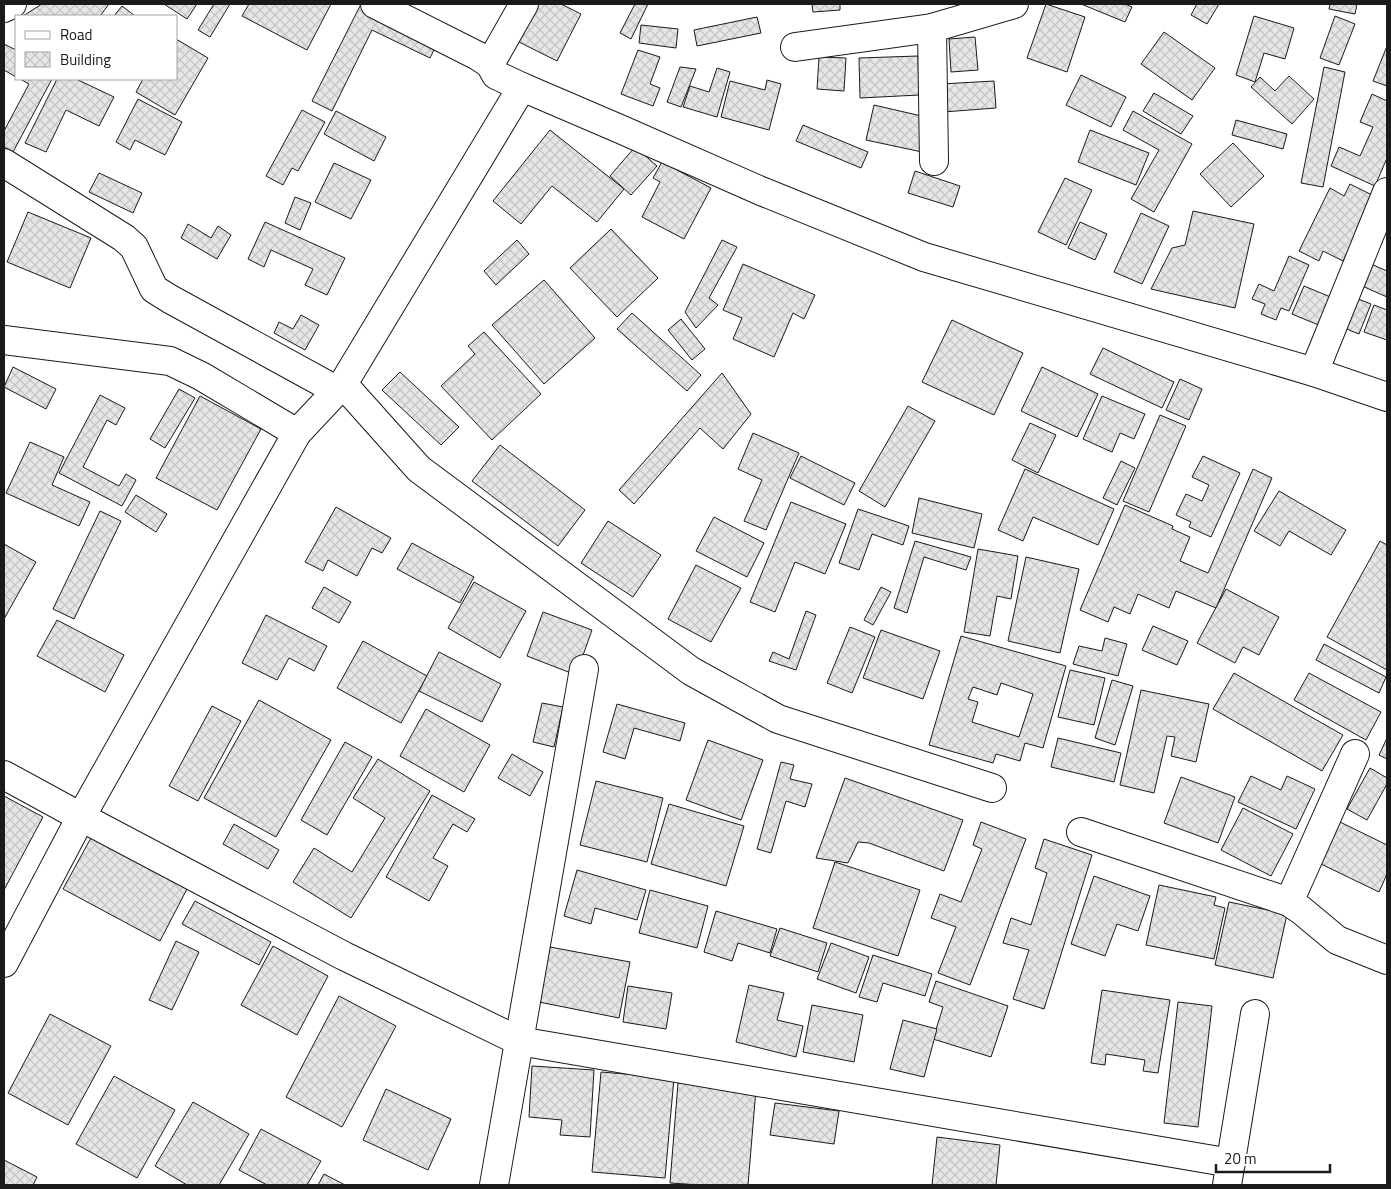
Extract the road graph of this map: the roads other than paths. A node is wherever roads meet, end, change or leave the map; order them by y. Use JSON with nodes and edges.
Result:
{"nodes":[{"id":1,"x":12,"y":4,"type":"edge"},
{"id":2,"x":375,"y":4,"type":"edge"},
{"id":3,"x":524,"y":4,"type":"edge"},
{"id":4,"x":1014,"y":4,"type":"edge"},
{"id":5,"x":4,"y":8,"type":"edge"},
{"id":6,"x":932,"y":28,"type":"junction"},
{"id":7,"x":795,"y":47,"type":"dead end"},
{"id":8,"x":490,"y":64,"type":"junction"},
{"id":9,"x":522,"y":88,"type":"junction"},
{"id":10,"x":934,"y":161,"type":"dead end"},
{"id":11,"x":4,"y":163,"type":"edge"},
{"id":12,"x":1387,"y":192,"type":"edge"},
{"id":13,"x":4,"y":340,"type":"edge"},
{"id":14,"x":1314,"y":372,"type":"junction"},
{"id":15,"x":339,"y":387,"type":"junction"},
{"id":16,"x":1387,"y":397,"type":"edge"},
{"id":17,"x":297,"y":433,"type":"junction"},
{"id":18,"x":584,"y":669,"type":"dead end"},
{"id":19,"x":1355,"y":754,"type":"dead end"},
{"id":20,"x":4,"y":774,"type":"edge"},
{"id":21,"x":992,"y":788,"type":"dead end"},
{"id":22,"x":81,"y":817,"type":"junction"},
{"id":23,"x":1081,"y":832,"type":"dead end"},
{"id":24,"x":1289,"y":902,"type":"junction"},
{"id":25,"x":1387,"y":960,"type":"edge"},
{"id":26,"x":4,"y":963,"type":"edge"},
{"id":27,"x":1255,"y":1014,"type":"dead end"},
{"id":28,"x":519,"y":1041,"type":"junction"},
{"id":29,"x":1229,"y":1174,"type":"edge"},
{"id":30,"x":494,"y":1185,"type":"edge"}],
"edges":[{"from":1,"to":5,"type":"street"},
{"from":2,"to":8,"type":"street"},
{"from":3,"to":8,"type":"street"},
{"from":4,"to":6,"type":"street"},
{"from":6,"to":7,"type":"street"},
{"from":6,"to":10,"type":"street"},
{"from":8,"to":9,"type":"street"},
{"from":9,"to":14,"type":"street"},
{"from":9,"to":15,"type":"street"},
{"from":11,"to":15,"type":"street"},
{"from":12,"to":14,"type":"street"},
{"from":13,"to":17,"type":"street"},
{"from":14,"to":16,"type":"street"},
{"from":15,"to":17,"type":"street"},
{"from":15,"to":21,"type":"street"},
{"from":17,"to":22,"type":"street"},
{"from":18,"to":28,"type":"street"},
{"from":19,"to":24,"type":"street"},
{"from":20,"to":22,"type":"street"},
{"from":22,"to":26,"type":"street"},
{"from":22,"to":28,"type":"street"},
{"from":23,"to":24,"type":"street"},
{"from":24,"to":25,"type":"street"},
{"from":27,"to":29,"type":"street"},
{"from":28,"to":29,"type":"street"},
{"from":28,"to":30,"type":"street"}]}
